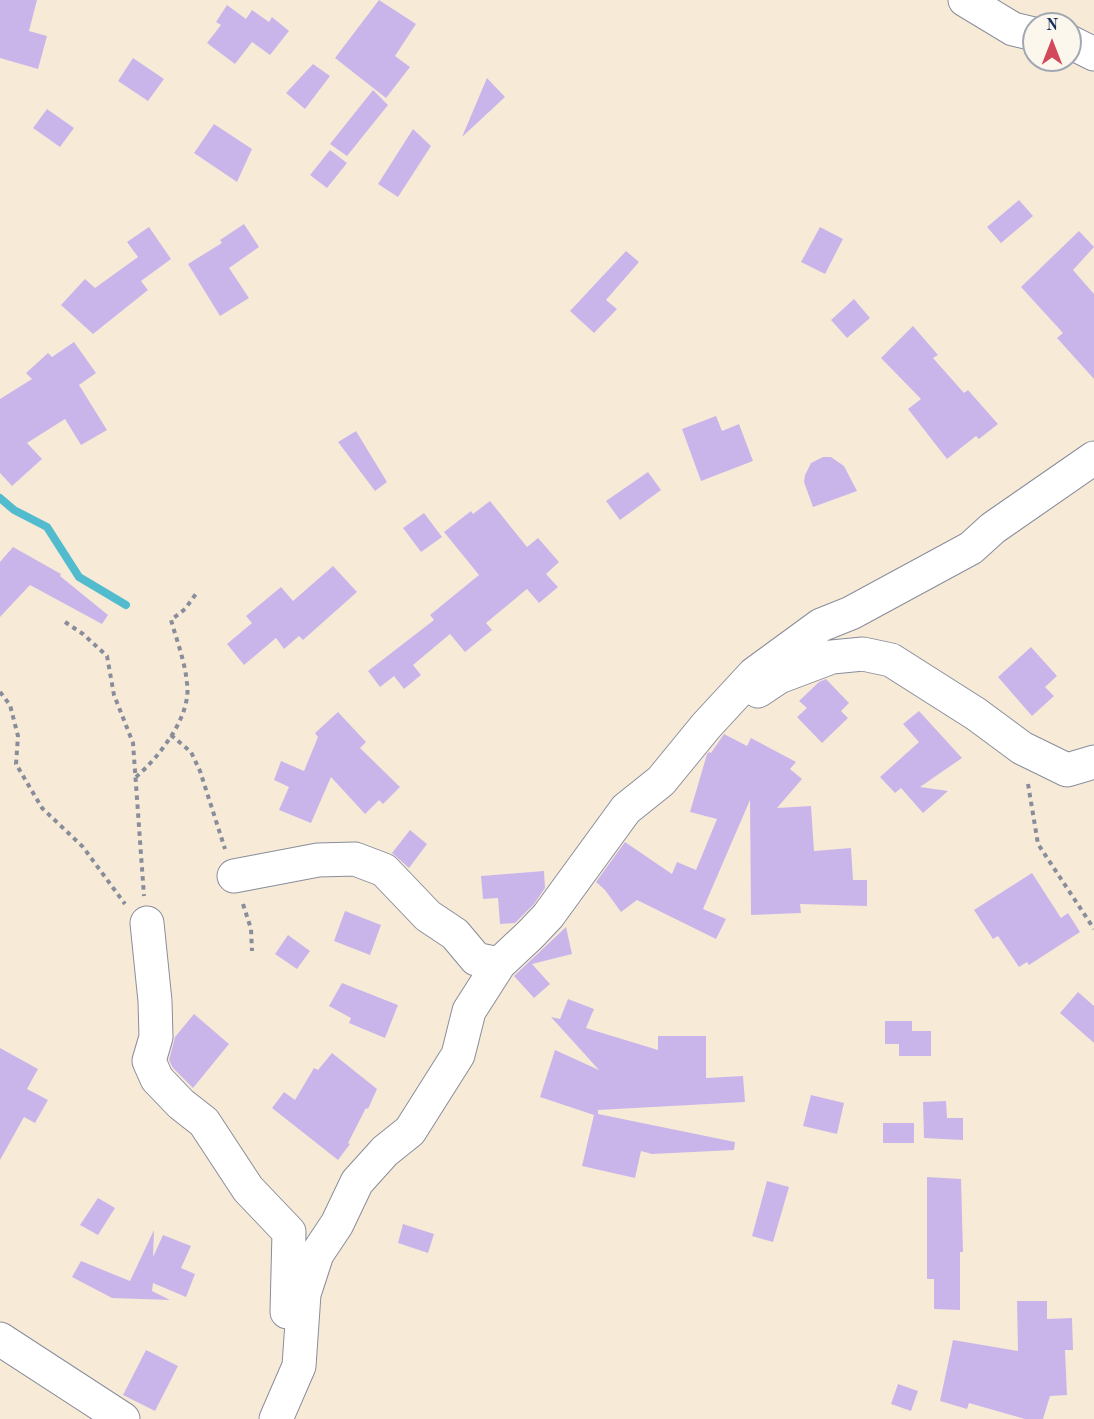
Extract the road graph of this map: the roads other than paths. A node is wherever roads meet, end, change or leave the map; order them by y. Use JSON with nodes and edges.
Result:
{"nodes":[{"id":1,"x":965,"y":0,"type":"edge"},
{"id":2,"x":1022,"y":31,"type":"edge"},
{"id":3,"x":1094,"y":458,"type":"edge"},
{"id":4,"x":706,"y":726,"type":"junction"},
{"id":5,"x":1094,"y":762,"type":"edge"},
{"id":6,"x":234,"y":876,"type":"road end"},
{"id":7,"x":148,"y":930,"type":"road end"},
{"id":8,"x":499,"y":964,"type":"junction"},
{"id":9,"x":0,"y":1339,"type":"edge"},
{"id":10,"x":299,"y":1366,"type":"junction"},
{"id":11,"x":123,"y":1419,"type":"edge"},
{"id":12,"x":276,"y":1419,"type":"edge"}],
"edges":[{"from":1,"to":2,"type":"street"},
{"from":3,"to":4,"type":"street"},
{"from":4,"to":5,"type":"street"},
{"from":4,"to":8,"type":"street"},
{"from":6,"to":8,"type":"street"},
{"from":7,"to":10,"type":"street"},
{"from":8,"to":10,"type":"street"},
{"from":9,"to":11,"type":"street"},
{"from":10,"to":12,"type":"street"}]}
